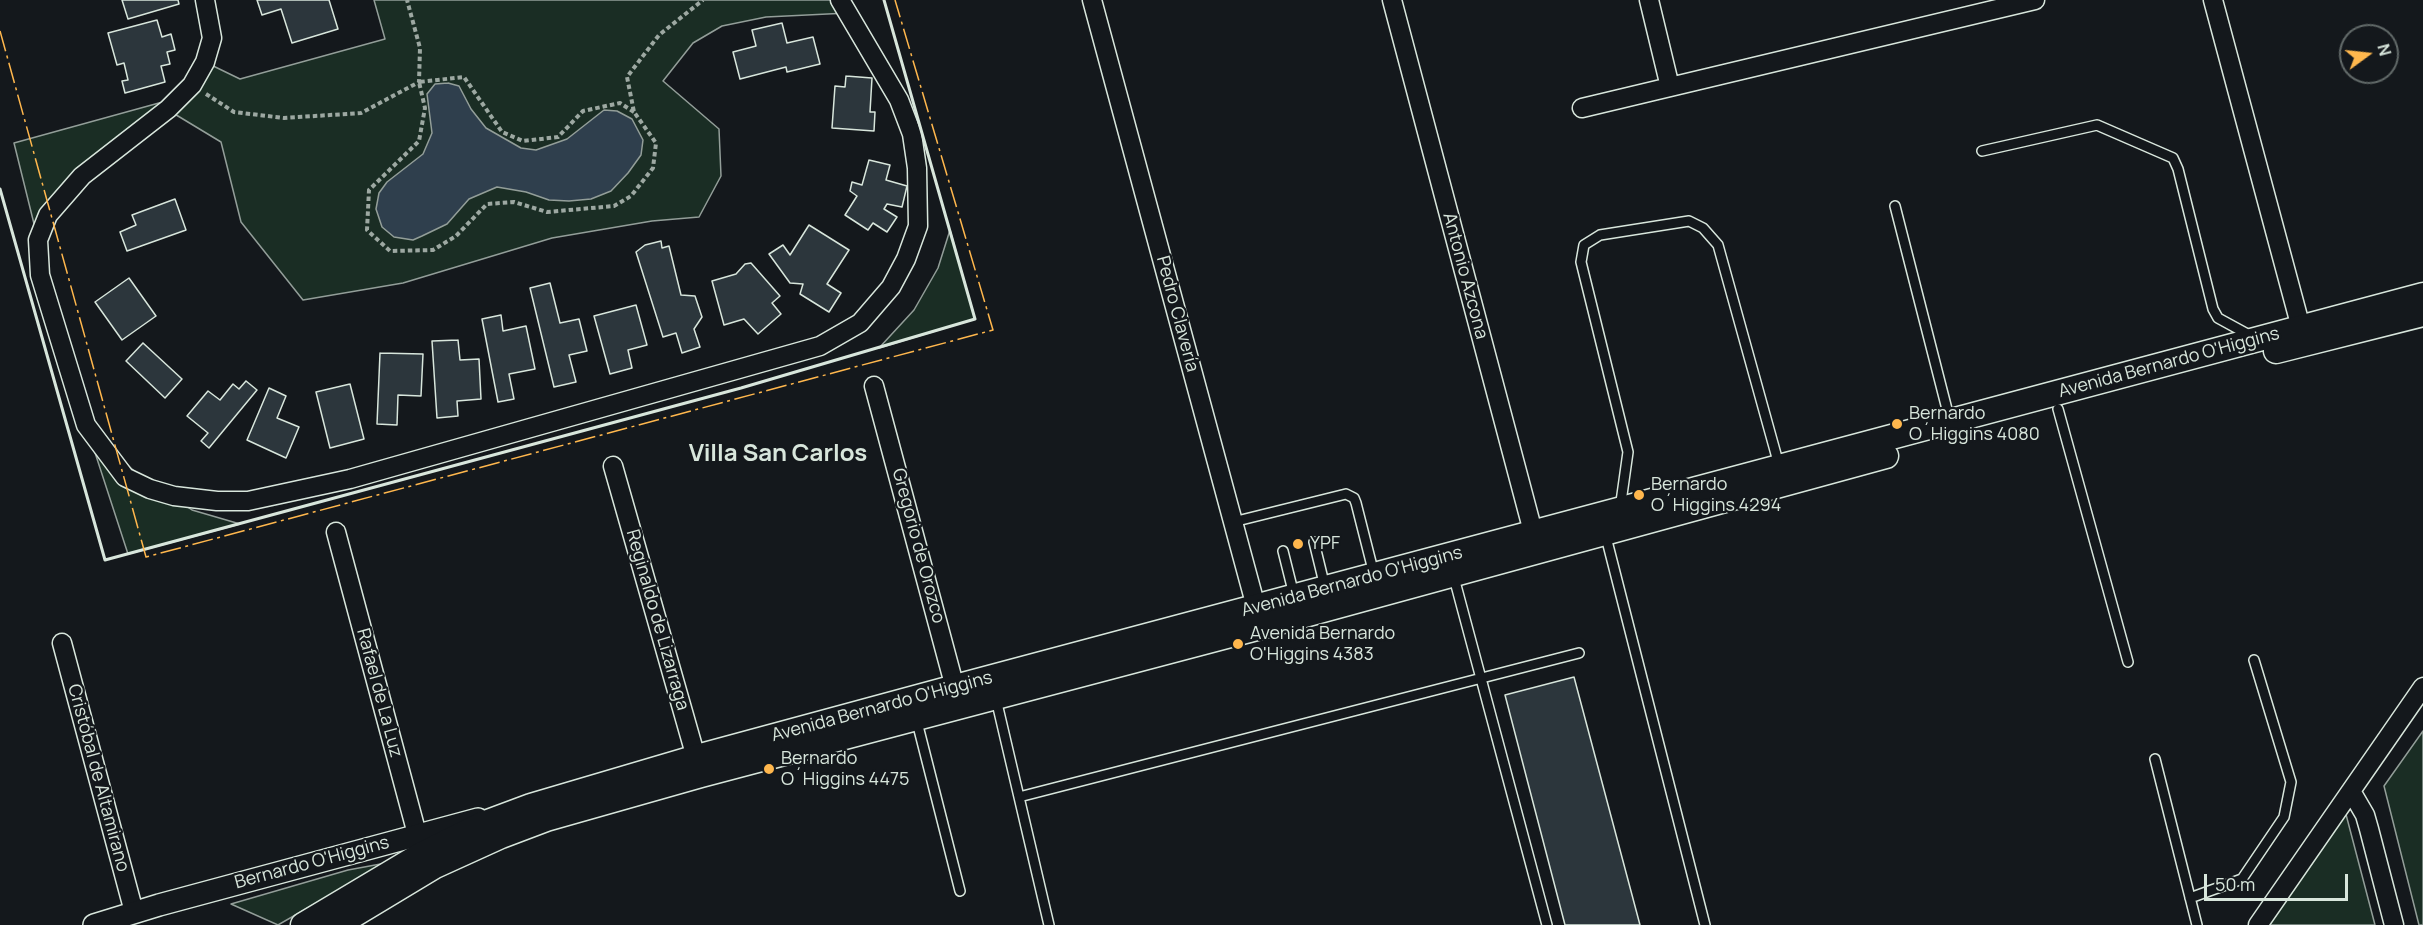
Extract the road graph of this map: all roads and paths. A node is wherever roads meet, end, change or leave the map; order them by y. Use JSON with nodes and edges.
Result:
{"nodes":[{"id":1,"x":206,"y":0,"type":"edge"},
{"id":2,"x":407,"y":0,"type":"edge"},
{"id":3,"x":703,"y":0,"type":"edge"},
{"id":4,"x":840,"y":0,"type":"edge"},
{"id":5,"x":1092,"y":0,"type":"edge"},
{"id":6,"x":1392,"y":0,"type":"edge"},
{"id":7,"x":1649,"y":0,"type":"edge"},
{"id":8,"x":2035,"y":0,"type":"edge"},
{"id":9,"x":2213,"y":0,"type":"edge"},
{"id":10,"x":419,"y":82,"type":"junction"},
{"id":11,"x":192,"y":85,"type":"junction"},
{"id":12,"x":1670,"y":87,"type":"junction"},
{"id":13,"x":1582,"y":108,"type":"dead end"},
{"id":14,"x":634,"y":112,"type":"junction"},
{"id":15,"x":1982,"y":151,"type":"dead end"},
{"id":16,"x":1895,"y":206,"type":"dead end"},
{"id":17,"x":2423,"y":295,"type":"edge"},
{"id":18,"x":2423,"y":314,"type":"edge"},
{"id":19,"x":2302,"y":336,"type":"junction"},
{"id":20,"x":2258,"y":339,"type":"junction"},
{"id":21,"x":874,"y":386,"type":"dead end"},
{"id":22,"x":2056,"y":401,"type":"junction"},
{"id":23,"x":1950,"y":421,"type":"junction"},
{"id":24,"x":613,"y":465,"type":"dead end"},
{"id":25,"x":1779,"y":467,"type":"junction"},
{"id":26,"x":1813,"y":467,"type":"junction"},
{"id":27,"x":1303,"y":504,"type":"junction"},
{"id":28,"x":1272,"y":512,"type":"junction"},
{"id":29,"x":1306,"y":514,"type":"dead end"},
{"id":30,"x":1609,"y":519,"type":"junction"},
{"id":31,"x":1233,"y":522,"type":"junction"},
{"id":32,"x":1275,"y":523,"type":"dead end"},
{"id":33,"x":336,"y":532,"type":"dead end"},
{"id":34,"x":1314,"y":542,"type":"dead end"},
{"id":35,"x":1536,"y":542,"type":"junction"},
{"id":36,"x":1283,"y":551,"type":"dead end"},
{"id":37,"x":1451,"y":565,"type":"junction"},
{"id":38,"x":1374,"y":576,"type":"junction"},
{"id":39,"x":1326,"y":589,"type":"junction"},
{"id":40,"x":1295,"y":598,"type":"junction"},
{"id":41,"x":1258,"y":618,"type":"junction"},
{"id":42,"x":62,"y":643,"type":"dead end"},
{"id":43,"x":1579,"y":653,"type":"dead end"},
{"id":44,"x":2254,"y":660,"type":"dead end"},
{"id":45,"x":2128,"y":662,"type":"dead end"},
{"id":46,"x":1481,"y":677,"type":"junction"},
{"id":47,"x":2423,"y":687,"type":"edge"},
{"id":48,"x":958,"y":697,"type":"junction"},
{"id":49,"x":996,"y":697,"type":"junction"},
{"id":50,"x":916,"y":718,"type":"junction"},
{"id":51,"x":2155,"y":759,"type":"dead end"},
{"id":52,"x":699,"y":766,"type":"junction"},
{"id":53,"x":2351,"y":791,"type":"junction"},
{"id":54,"x":1019,"y":797,"type":"junction"},
{"id":55,"x":419,"y":844,"type":"junction"},
{"id":56,"x":960,"y":891,"type":"dead end"},
{"id":57,"x":2190,"y":898,"type":"junction"},
{"id":58,"x":134,"y":912,"type":"junction"},
{"id":59,"x":161,"y":915,"type":"edge"},
{"id":60,"x":94,"y":925,"type":"edge"},
{"id":61,"x":303,"y":925,"type":"edge"},
{"id":62,"x":337,"y":925,"type":"edge"},
{"id":63,"x":1049,"y":925,"type":"edge"},
{"id":64,"x":1547,"y":925,"type":"edge"},
{"id":65,"x":1705,"y":925,"type":"edge"},
{"id":66,"x":2197,"y":925,"type":"edge"},
{"id":67,"x":2258,"y":925,"type":"edge"},
{"id":68,"x":2394,"y":925,"type":"edge"}],
"edges":[{"from":1,"to":11,"type":"street"},
{"from":2,"to":10,"type":"path"},
{"from":3,"to":14,"type":"path"},
{"from":4,"to":11,"type":"street"},
{"from":5,"to":31,"type":"street","name":"Pedro Clavería"},
{"from":6,"to":35,"type":"street","name":"Antonio Azcona"},
{"from":7,"to":12,"type":"street"},
{"from":8,"to":12,"type":"street"},
{"from":9,"to":19,"type":"street"},
{"from":10,"to":11,"type":"path"},
{"from":10,"to":14,"type":"path"},
{"from":10,"to":14,"type":"path"},
{"from":12,"to":13,"type":"street"},
{"from":15,"to":20,"type":"lane"},
{"from":16,"to":23,"type":"lane"},
{"from":17,"to":19,"type":"main road","name":"Avenida Bernardo O'Higgins"},
{"from":18,"to":19,"type":"main road","name":"Avenida Bernardo O'Higgins"},
{"from":19,"to":20,"type":"main road","name":"Avenida Bernardo O'Higgins"},
{"from":19,"to":22,"type":"main road","name":"Avenida Bernardo O'Higgins"},
{"from":20,"to":22,"type":"main road","name":"Avenida Bernardo O'Higgins"},
{"from":21,"to":48,"type":"street","name":"Gregorio de Orozco"},
{"from":22,"to":23,"type":"main road","name":"Avenida Bernardo O'Higgins"},
{"from":22,"to":26,"type":"main road","name":"Avenida Bernardo O'Higgins"},
{"from":22,"to":45,"type":"lane"},
{"from":23,"to":26,"type":"main road","name":"Avenida Bernardo O'Higgins"},
{"from":24,"to":52,"type":"street","name":"Reginaldo de Lizarraga"},
{"from":25,"to":26,"type":"main road","name":"Avenida Bernardo O'Higgins"},
{"from":25,"to":30,"type":"main road","name":"Avenida Bernardo O'Higgins"},
{"from":25,"to":30,"type":"lane"},
{"from":26,"to":30,"type":"main road","name":"Avenida Bernardo O'Higgins"},
{"from":27,"to":28,"type":"lane"},
{"from":27,"to":29,"type":"lane"},
{"from":27,"to":38,"type":"lane"},
{"from":28,"to":31,"type":"lane"},
{"from":28,"to":32,"type":"lane"},
{"from":30,"to":35,"type":"main road","name":"Avenida Bernardo O'Higgins"},
{"from":30,"to":65,"type":"lane"},
{"from":31,"to":41,"type":"street","name":"Pedro Clavería"},
{"from":33,"to":55,"type":"street","name":"Rafael de La Luz"},
{"from":34,"to":39,"type":"lane"},
{"from":35,"to":37,"type":"main road","name":"Avenida Bernardo O'Higgins"},
{"from":36,"to":40,"type":"lane"},
{"from":37,"to":38,"type":"main road","name":"Avenida Bernardo O'Higgins"},
{"from":37,"to":41,"type":"main road","name":"Avenida Bernardo O'Higgins"},
{"from":37,"to":46,"type":"lane"},
{"from":38,"to":39,"type":"main road","name":"Avenida Bernardo O'Higgins"},
{"from":39,"to":40,"type":"main road","name":"Avenida Bernardo O'Higgins"},
{"from":40,"to":41,"type":"main road","name":"Avenida Bernardo O'Higgins"},
{"from":41,"to":48,"type":"main road","name":"Avenida Bernardo O'Higgins"},
{"from":41,"to":49,"type":"main road","name":"Avenida Bernardo O'Higgins"},
{"from":42,"to":58,"type":"street","name":"Cristóbal de Altamirano"},
{"from":43,"to":46,"type":"lane"},
{"from":44,"to":57,"type":"lane"},
{"from":46,"to":54,"type":"lane"},
{"from":46,"to":64,"type":"lane"},
{"from":47,"to":53,"type":"street"},
{"from":48,"to":49,"type":"main road","name":"Avenida Bernardo O'Higgins"},
{"from":48,"to":50,"type":"main road","name":"Avenida Bernardo O'Higgins"},
{"from":48,"to":52,"type":"main road","name":"Avenida Bernardo O'Higgins"},
{"from":49,"to":54,"type":"lane"},
{"from":50,"to":52,"type":"main road","name":"Avenida Bernardo O'Higgins"},
{"from":50,"to":56,"type":"lane"},
{"from":51,"to":57,"type":"lane"},
{"from":52,"to":55,"type":"main road","name":"Avenida Bernardo O'Higgins"},
{"from":52,"to":62,"type":"main road","name":"Avenida Bernardo O'Higgins"},
{"from":53,"to":67,"type":"street"},
{"from":53,"to":68,"type":"street"},
{"from":54,"to":63,"type":"lane"},
{"from":55,"to":59,"type":"street","name":"Bernardo O'Higgins"},
{"from":55,"to":61,"type":"main road","name":"Avenida Bernardo O'Higgins"},
{"from":57,"to":66,"type":"lane"},
{"from":58,"to":59,"type":"street","name":"Bernardo O'Higgins"},
{"from":58,"to":60,"type":"street","name":"Bernardo O'Higgins"}]}
